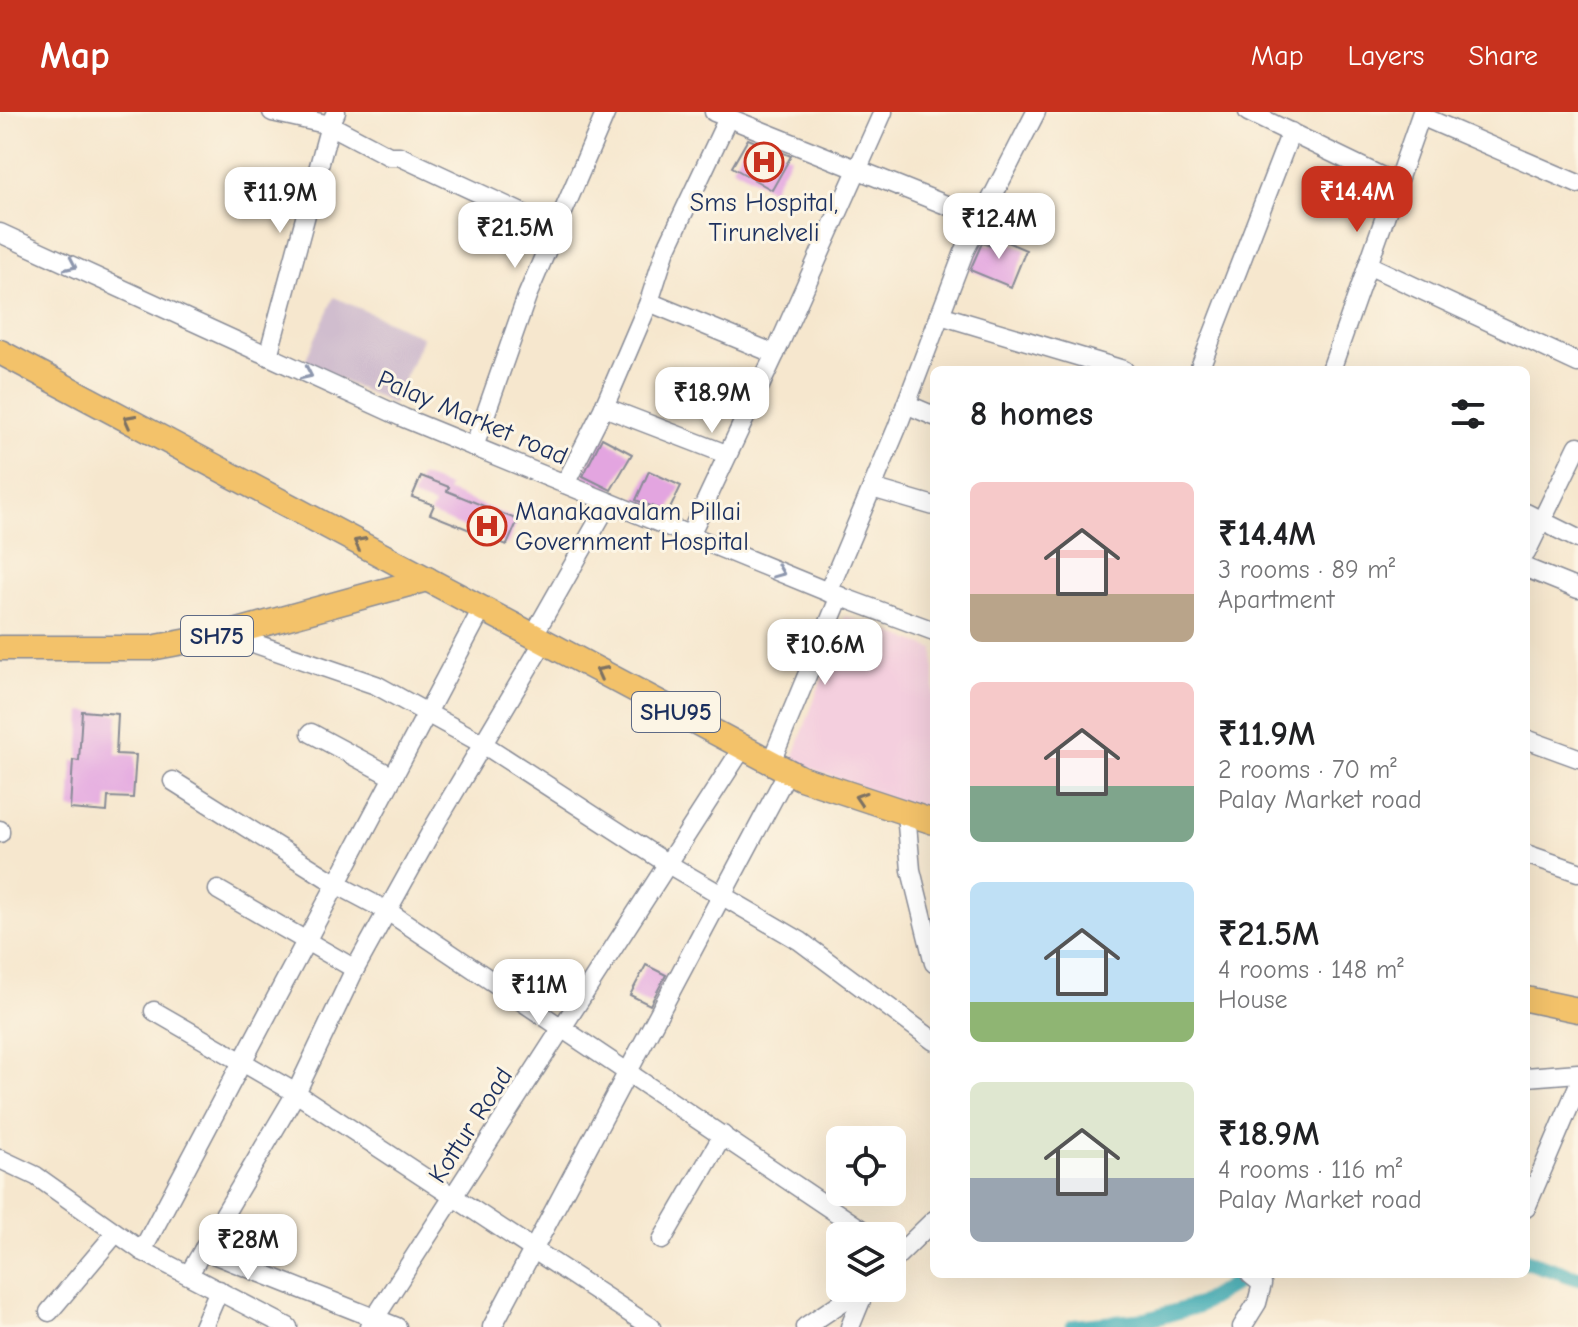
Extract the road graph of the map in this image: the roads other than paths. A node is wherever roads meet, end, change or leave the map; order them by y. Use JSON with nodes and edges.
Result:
{"nodes":[{"id":1,"x":272,"y":112,"type":"edge"},
{"id":2,"x":606,"y":112,"type":"edge"},
{"id":3,"x":883,"y":112,"type":"edge"},
{"id":4,"x":1036,"y":112,"type":"edge"},
{"id":5,"x":1248,"y":112,"type":"edge"},
{"id":6,"x":1422,"y":114,"type":"edge"},
{"id":7,"x":721,"y":115,"type":"edge"},
{"id":8,"x":333,"y":118,"type":"edge"},
{"id":9,"x":1291,"y":132,"type":"junction"},
{"id":10,"x":859,"y":170,"type":"junction"},
{"id":11,"x":1397,"y":184,"type":"junction"},
{"id":12,"x":1578,"y":184,"type":"edge"},
{"id":13,"x":981,"y":219,"type":"junction"},
{"id":14,"x":556,"y":229,"type":"junction"},
{"id":15,"x":0,"y":233,"type":"edge"},
{"id":16,"x":1368,"y":265,"type":"junction"},
{"id":17,"x":649,"y":302,"type":"junction"},
{"id":18,"x":940,"y":315,"type":"junction"},
{"id":19,"x":0,"y":352,"type":"edge"},
{"id":20,"x":775,"y":354,"type":"junction"},
{"id":21,"x":268,"y":356,"type":"junction"},
{"id":22,"x":1578,"y":363,"type":"edge"},
{"id":23,"x":1111,"y":366,"type":"edge"},
{"id":24,"x":1201,"y":366,"type":"edge"},
{"id":25,"x":1332,"y":366,"type":"edge"},
{"id":26,"x":906,"y":404,"type":"junction"},
{"id":27,"x":604,"y":407,"type":"junction"},
{"id":28,"x":930,"y":414,"type":"edge"},
{"id":29,"x":1578,"y":446,"type":"edge"},
{"id":30,"x":474,"y":447,"type":"junction"},
{"id":31,"x":726,"y":454,"type":"junction"},
{"id":32,"x":565,"y":484,"type":"junction"},
{"id":33,"x":872,"y":488,"type":"junction"},
{"id":34,"x":609,"y":502,"type":"junction"},
{"id":35,"x":930,"y":505,"type":"edge"},
{"id":36,"x":1534,"y":517,"type":"edge"},
{"id":37,"x":690,"y":535,"type":"junction"},
{"id":38,"x":1578,"y":539,"type":"edge"},
{"id":39,"x":1530,"y":570,"type":"edge"},
{"id":40,"x":427,"y":579,"type":"junction"},
{"id":41,"x":1578,"y":589,"type":"edge"},
{"id":42,"x":834,"y":594,"type":"junction"},
{"id":43,"x":482,"y":609,"type":"junction"},
{"id":44,"x":930,"y":630,"type":"edge"},
{"id":45,"x":227,"y":634,"type":"junction"},
{"id":46,"x":538,"y":638,"type":"junction"},
{"id":47,"x":0,"y":648,"type":"edge"},
{"id":48,"x":426,"y":713,"type":"junction"},
{"id":49,"x":311,"y":733,"type":"dead end"},
{"id":50,"x":1530,"y":740,"type":"edge"},
{"id":51,"x":483,"y":744,"type":"junction"},
{"id":52,"x":743,"y":747,"type":"junction"},
{"id":53,"x":1578,"y":758,"type":"edge"},
{"id":54,"x":780,"y":767,"type":"junction"},
{"id":55,"x":393,"y":777,"type":"junction"},
{"id":56,"x":173,"y":781,"type":"dead end"},
{"id":57,"x":906,"y":813,"type":"junction"},
{"id":58,"x":930,"y":821,"type":"edge"},
{"id":59,"x":1530,"y":855,"type":"edge"},
{"id":60,"x":668,"y":864,"type":"junction"},
{"id":61,"x":1578,"y":872,"type":"edge"},
{"id":62,"x":338,"y":885,"type":"junction"},
{"id":63,"x":218,"y":890,"type":"dead end"},
{"id":64,"x":724,"y":897,"type":"junction"},
{"id":65,"x":389,"y":912,"type":"junction"},
{"id":66,"x":309,"y":940,"type":"junction"},
{"id":67,"x":930,"y":947,"type":"edge"},
{"id":68,"x":355,"y":969,"type":"junction"},
{"id":69,"x":1530,"y":1000,"type":"edge"},
{"id":70,"x":1578,"y":1010,"type":"edge"},
{"id":71,"x":154,"y":1011,"type":"dead end"},
{"id":72,"x":564,"y":1026,"type":"junction"},
{"id":73,"x":930,"y":1038,"type":"edge"},
{"id":74,"x":245,"y":1062,"type":"junction"},
{"id":75,"x":629,"y":1071,"type":"junction"},
{"id":76,"x":1578,"y":1073,"type":"edge"},
{"id":77,"x":1530,"y":1077,"type":"edge"},
{"id":78,"x":1578,"y":1086,"type":"edge"},
{"id":79,"x":296,"y":1093,"type":"junction"},
{"id":80,"x":723,"y":1135,"type":"junction"},
{"id":81,"x":0,"y":1159,"type":"edge"},
{"id":82,"x":455,"y":1198,"type":"junction"},
{"id":83,"x":1530,"y":1199,"type":"edge"},
{"id":84,"x":850,"y":1222,"type":"edge"},
{"id":85,"x":930,"y":1224,"type":"edge"},
{"id":86,"x":115,"y":1234,"type":"junction"},
{"id":87,"x":662,"y":1240,"type":"dead end"},
{"id":88,"x":906,"y":1244,"type":"edge"},
{"id":89,"x":203,"y":1250,"type":"junction"},
{"id":90,"x":534,"y":1250,"type":"junction"},
{"id":91,"x":142,"y":1251,"type":"junction"},
{"id":92,"x":189,"y":1274,"type":"junction"},
{"id":93,"x":1256,"y":1279,"type":"edge"},
{"id":94,"x":219,"y":1290,"type":"junction"},
{"id":95,"x":843,"y":1302,"type":"edge"},
{"id":96,"x":859,"y":1302,"type":"edge"},
{"id":97,"x":49,"y":1312,"type":"dead end"},
{"id":98,"x":372,"y":1322,"type":"edge"},
{"id":99,"x":203,"y":1327,"type":"edge"},
{"id":100,"x":288,"y":1327,"type":"edge"},
{"id":101,"x":397,"y":1327,"type":"edge"},
{"id":102,"x":492,"y":1327,"type":"edge"},
{"id":103,"x":651,"y":1327,"type":"edge"},
{"id":104,"x":805,"y":1327,"type":"edge"},
{"id":105,"x":850,"y":1327,"type":"edge"},
{"id":106,"x":1242,"y":1327,"type":"edge"}],
"edges":[{"from":1,"to":8,"type":"street"},
{"from":2,"to":14,"type":"street"},
{"from":3,"to":10,"type":"street"},
{"from":4,"to":13,"type":"street"},
{"from":5,"to":9,"type":"street"},
{"from":6,"to":11,"type":"street"},
{"from":6,"to":12,"type":"street"},
{"from":7,"to":10,"type":"street"},
{"from":7,"to":17,"type":"street"},
{"from":8,"to":14,"type":"street"},
{"from":8,"to":21,"type":"street"},
{"from":9,"to":11,"type":"street"},
{"from":9,"to":24,"type":"street"},
{"from":10,"to":13,"type":"street"},
{"from":10,"to":20,"type":"street"},
{"from":11,"to":16,"type":"street"},
{"from":13,"to":18,"type":"street"},
{"from":14,"to":30,"type":"street"},
{"from":15,"to":21,"type":"street","name":"Palay Market road","one_way":true},
{"from":16,"to":22,"type":"street"},
{"from":16,"to":25,"type":"street"},
{"from":17,"to":20,"type":"street"},
{"from":17,"to":27,"type":"street"},
{"from":18,"to":23,"type":"street"},
{"from":18,"to":26,"type":"street"},
{"from":40,"to":19,"type":"main road","number":"SHU95","one_way":true},
{"from":20,"to":31,"type":"street"},
{"from":21,"to":30,"type":"street","name":"Palay Market road","one_way":true},
{"from":26,"to":28,"type":"street"},
{"from":26,"to":33,"type":"street"},
{"from":27,"to":31,"type":"street"},
{"from":27,"to":32,"type":"street"},
{"from":29,"to":36,"type":"street"},
{"from":30,"to":32,"type":"street","name":"Palay Market road"},
{"from":31,"to":37,"type":"street"},
{"from":32,"to":34,"type":"street","name":"Palay Market road"},
{"from":33,"to":35,"type":"street"},
{"from":33,"to":42,"type":"street"},
{"from":34,"to":37,"type":"street","name":"Palay Market road"},
{"from":34,"to":46,"type":"street"},
{"from":36,"to":38,"type":"street"},
{"from":37,"to":42,"type":"street","name":"Palay Market road","one_way":true},
{"from":39,"to":41,"type":"street"},
{"from":40,"to":43,"type":"main road","number":"SHU95"},
{"from":40,"to":45,"type":"main road","number":"SH75"},
{"from":42,"to":44,"type":"street","name":"Palay Market road"},
{"from":42,"to":54,"type":"street"},
{"from":43,"to":46,"type":"main road","number":"SHU95"},
{"from":43,"to":48,"type":"street"},
{"from":45,"to":47,"type":"main road","number":"SH75"},
{"from":45,"to":48,"type":"street"},
{"from":46,"to":51,"type":"street"},
{"from":52,"to":46,"type":"main road","number":"SHU95","one_way":true},
{"from":48,"to":51,"type":"street"},
{"from":48,"to":55,"type":"street"},
{"from":49,"to":55,"type":"street"},
{"from":50,"to":53,"type":"street"},
{"from":51,"to":60,"type":"street"},
{"from":51,"to":65,"type":"street"},
{"from":52,"to":54,"type":"main road","number":"SHU95"},
{"from":52,"to":60,"type":"street","name":"Kottur Road"},
{"from":57,"to":54,"type":"main road","number":"SHU95","one_way":true},
{"from":54,"to":64,"type":"street"},
{"from":55,"to":62,"type":"street"},
{"from":56,"to":62,"type":"street"},
{"from":57,"to":58,"type":"main road","number":"SHU95"},
{"from":57,"to":67,"type":"street"},
{"from":59,"to":61,"type":"street"},
{"from":60,"to":64,"type":"street"},
{"from":60,"to":72,"type":"street","name":"Kottur Road"},
{"from":62,"to":65,"type":"street"},
{"from":62,"to":66,"type":"street"},
{"from":63,"to":66,"type":"street"},
{"from":64,"to":73,"type":"street"},
{"from":64,"to":75,"type":"street"},
{"from":65,"to":68,"type":"street"},
{"from":65,"to":72,"type":"street"},
{"from":66,"to":68,"type":"street"},
{"from":66,"to":74,"type":"street"},
{"from":68,"to":79,"type":"street"},
{"from":69,"to":70,"type":"main road"},
{"from":71,"to":74,"type":"street"},
{"from":72,"to":75,"type":"street"},
{"from":72,"to":82,"type":"street","name":"Kottur Road"},
{"from":74,"to":79,"type":"street"},
{"from":74,"to":91,"type":"street"},
{"from":75,"to":80,"type":"street"},
{"from":75,"to":90,"type":"street"},
{"from":76,"to":77,"type":"street"},
{"from":78,"to":83,"type":"street"},
{"from":79,"to":82,"type":"street"},
{"from":79,"to":89,"type":"street"},
{"from":80,"to":84,"type":"street"},
{"from":80,"to":87,"type":"street"},
{"from":81,"to":86,"type":"street"},
{"from":82,"to":90,"type":"street"},
{"from":82,"to":98,"type":"street","name":"Kottur Road"},
{"from":85,"to":88,"type":"street"},
{"from":86,"to":91,"type":"street"},
{"from":86,"to":97,"type":"street"},
{"from":89,"to":92,"type":"street"},
{"from":89,"to":98,"type":"street"},
{"from":90,"to":102,"type":"street"},
{"from":90,"to":103,"type":"street"},
{"from":91,"to":92,"type":"street"},
{"from":92,"to":94,"type":"street"},
{"from":93,"to":106,"type":"street"},
{"from":94,"to":99,"type":"street"},
{"from":94,"to":100,"type":"street"},
{"from":95,"to":104,"type":"street"},
{"from":96,"to":105,"type":"street"},
{"from":98,"to":101,"type":"street"}]}
